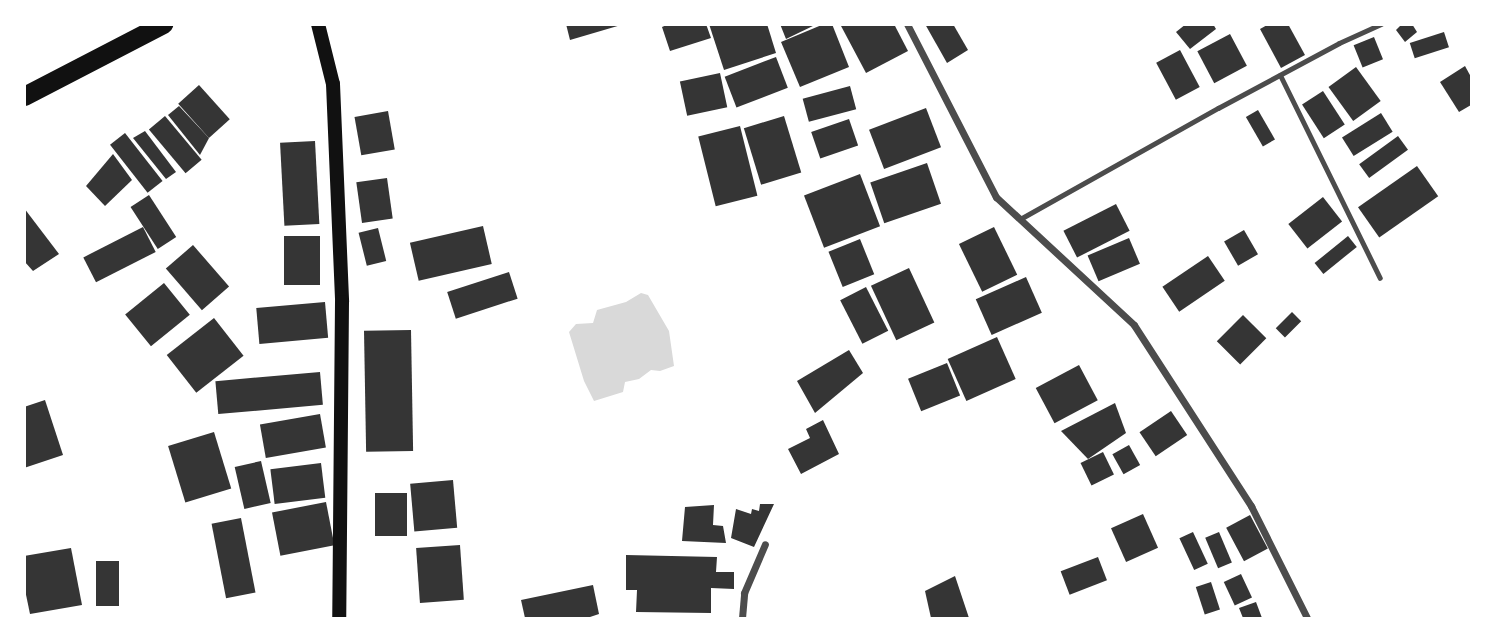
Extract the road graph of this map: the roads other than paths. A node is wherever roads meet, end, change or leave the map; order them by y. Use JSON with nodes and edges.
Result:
{"nodes":[{"id":1,"x":163,"y":24,"type":"edge"},
{"id":2,"x":318,"y":24,"type":"edge"},
{"id":3,"x":907,"y":24,"type":"edge"},
{"id":4,"x":1381,"y":24,"type":"edge"},
{"id":5,"x":1280,"y":75,"type":"junction"},
{"id":6,"x":24,"y":96,"type":"edge"},
{"id":7,"x":1020,"y":219,"type":"junction"},
{"id":8,"x":1380,"y":278,"type":"dead end"},
{"id":9,"x":765,"y":544,"type":"dead end"},
{"id":10,"x":339,"y":618,"type":"edge"},
{"id":11,"x":742,"y":618,"type":"edge"},
{"id":12,"x":1307,"y":618,"type":"edge"}],
"edges":[{"from":1,"to":6,"type":"highway"},
{"from":2,"to":10,"type":"main road"},
{"from":3,"to":7,"type":"street"},
{"from":4,"to":5,"type":"lane"},
{"from":5,"to":7,"type":"lane"},
{"from":5,"to":8,"type":"lane"},
{"from":7,"to":12,"type":"street"},
{"from":9,"to":11,"type":"street"}]}
